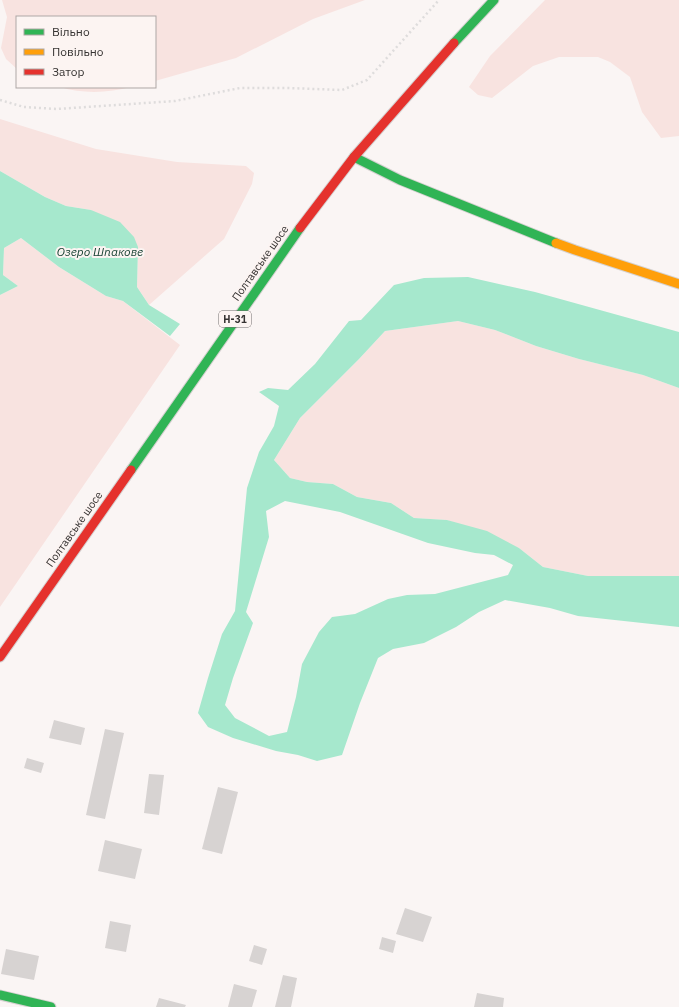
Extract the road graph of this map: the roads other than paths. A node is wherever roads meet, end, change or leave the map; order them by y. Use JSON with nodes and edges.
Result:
{"nodes":[{"id":1,"x":494,"y":0,"type":"edge"},
{"id":2,"x":354,"y":157,"type":"junction"},
{"id":3,"x":679,"y":284,"type":"edge"},
{"id":4,"x":0,"y":657,"type":"edge"},
{"id":5,"x":0,"y":994,"type":"edge"},
{"id":6,"x":51,"y":1007,"type":"edge"}],
"edges":[{"from":1,"to":2,"type":"main road","name":"Полтавське шосе","number":"Н-31"},
{"from":2,"to":3,"type":"main road"},
{"from":2,"to":4,"type":"main road","name":"Полтавське шосе","number":"Н-31"},
{"from":5,"to":6,"type":"main road"}]}
